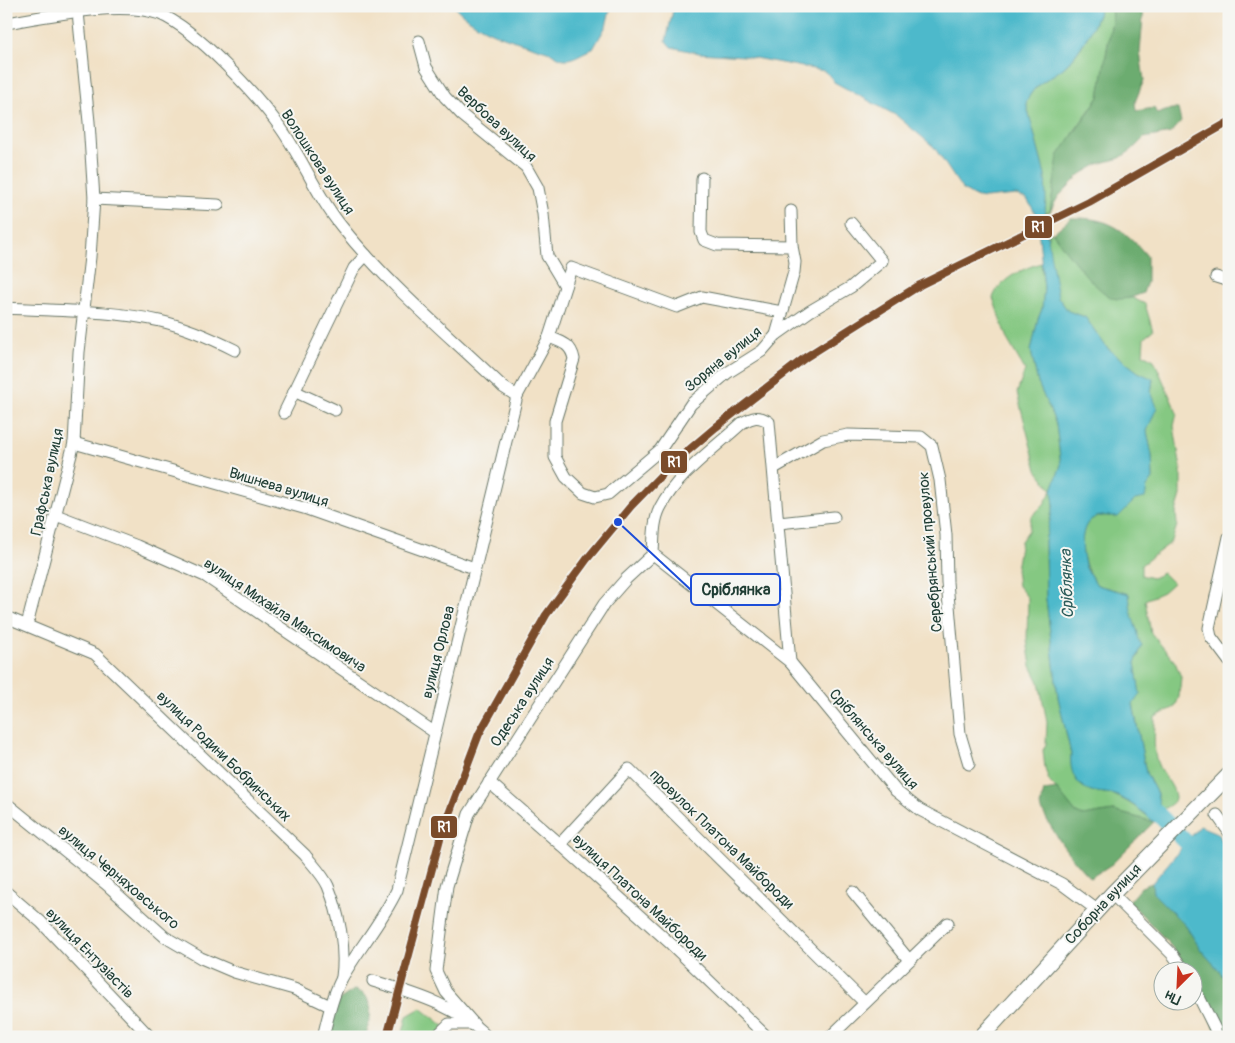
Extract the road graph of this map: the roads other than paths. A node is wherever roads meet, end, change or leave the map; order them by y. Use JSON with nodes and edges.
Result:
{"nodes":[{"id":1,"x":71,"y":10,"type":"edge"},
{"id":2,"x":6,"y":23,"type":"edge"},
{"id":3,"x":419,"y":42,"type":"dead end"},
{"id":4,"x":702,"y":178,"type":"dead end"},
{"id":5,"x":94,"y":199,"type":"junction"},
{"id":6,"x":218,"y":205,"type":"dead end"},
{"id":7,"x":791,"y":211,"type":"dead end"},
{"id":8,"x":851,"y":223,"type":"dead end"},
{"id":9,"x":792,"y":246,"type":"junction"},
{"id":10,"x":366,"y":255,"type":"junction"},
{"id":11,"x":571,"y":268,"type":"joint"},
{"id":12,"x":1216,"y":277,"type":"dead end"},
{"id":13,"x":1229,"y":280,"type":"edge"},
{"id":14,"x":566,"y":286,"type":"junction"},
{"id":15,"x":6,"y":308,"type":"edge"},
{"id":16,"x":782,"y":312,"type":"junction"},
{"id":17,"x":82,"y":313,"type":"junction"},
{"id":18,"x":776,"y":335,"type":"junction"},
{"id":19,"x":548,"y":337,"type":"junction"},
{"id":20,"x":235,"y":350,"type":"dead end"},
{"id":21,"x":294,"y":391,"type":"junction"},
{"id":22,"x":517,"y":396,"type":"junction"},
{"id":23,"x":335,"y":410,"type":"dead end"},
{"id":24,"x":284,"y":413,"type":"dead end"},
{"id":25,"x":74,"y":443,"type":"junction"},
{"id":26,"x":774,"y":468,"type":"junction"},
{"id":27,"x":56,"y":515,"type":"junction"},
{"id":28,"x":834,"y":517,"type":"dead end"},
{"id":29,"x":779,"y":523,"type":"junction"},
{"id":30,"x":1229,"y":537,"type":"edge"},
{"id":31,"x":653,"y":554,"type":"junction"},
{"id":32,"x":474,"y":568,"type":"junction"},
{"id":33,"x":6,"y":617,"type":"edge"},
{"id":34,"x":27,"y":625,"type":"junction"},
{"id":35,"x":1229,"y":661,"type":"edge"},
{"id":36,"x":790,"y":662,"type":"junction"},
{"id":37,"x":434,"y":732,"type":"junction"},
{"id":38,"x":969,"y":764,"type":"dead end"},
{"id":39,"x":1229,"y":775,"type":"edge"},
{"id":40,"x":489,"y":782,"type":"junction"},
{"id":41,"x":6,"y":803,"type":"edge"},
{"id":42,"x":1217,"y":814,"type":"dead end"},
{"id":43,"x":1229,"y":832,"type":"edge"},
{"id":44,"x":560,"y":844,"type":"junction"},
{"id":45,"x":6,"y":892,"type":"edge"},
{"id":46,"x":854,"y":892,"type":"dead end"},
{"id":47,"x":1112,"y":894,"type":"junction"},
{"id":48,"x":1097,"y":910,"type":"junction"},
{"id":49,"x":948,"y":923,"type":"dead end"},
{"id":50,"x":909,"y":960,"type":"junction"},
{"id":51,"x":1177,"y":960,"type":"edge"},
{"id":52,"x":342,"y":979,"type":"junction"},
{"id":53,"x":373,"y":981,"type":"dead end"},
{"id":54,"x":1202,"y":1002,"type":"edge"},
{"id":55,"x":866,"y":1003,"type":"junction"},
{"id":56,"x":330,"y":1006,"type":"junction"},
{"id":57,"x":474,"y":1024,"type":"junction"},
{"id":58,"x":150,"y":1037,"type":"edge"},
{"id":59,"x":322,"y":1037,"type":"edge"},
{"id":60,"x":436,"y":1037,"type":"edge"},
{"id":61,"x":487,"y":1037,"type":"edge"},
{"id":62,"x":767,"y":1037,"type":"edge"},
{"id":63,"x":830,"y":1037,"type":"edge"},
{"id":64,"x":981,"y":1037,"type":"edge"},
{"id":65,"x":1216,"y":1037,"type":"edge"}],
"edges":[{"from":1,"to":2,"type":"street","name":"Волошкова вулиця"},
{"from":1,"to":5,"type":"street","name":"Графська вулиця"},
{"from":1,"to":10,"type":"street","name":"Волошкова вулиця"},
{"from":3,"to":14,"type":"street","name":"Вербова вулиця"},
{"from":4,"to":9,"type":"street"},
{"from":5,"to":6,"type":"street"},
{"from":5,"to":17,"type":"street","name":"Графська вулиця"},
{"from":7,"to":9,"type":"street","name":"Зоряна вулиця"},
{"from":8,"to":18,"type":"street","name":"Зоряна вулиця"},
{"from":9,"to":16,"type":"street","name":"Зоряна вулиця"},
{"from":10,"to":21,"type":"street"},
{"from":10,"to":22,"type":"street","name":"Волошкова вулиця"},
{"from":11,"to":14,"type":"street","name":"вулиця Орлова"},
{"from":11,"to":16,"type":"street","name":"Зоряна вулиця"},
{"from":12,"to":13,"type":"street"},
{"from":14,"to":19,"type":"street","name":"вулиця Орлова"},
{"from":15,"to":17,"type":"street"},
{"from":16,"to":18,"type":"street","name":"Зоряна вулиця"},
{"from":17,"to":20,"type":"street"},
{"from":17,"to":25,"type":"street","name":"Графська вулиця"},
{"from":18,"to":19,"type":"street","name":"Зоряна вулиця"},
{"from":19,"to":22,"type":"street","name":"вулиця Орлова"},
{"from":21,"to":23,"type":"street"},
{"from":21,"to":24,"type":"street"},
{"from":22,"to":32,"type":"street","name":"вулиця Орлова"},
{"from":25,"to":27,"type":"street","name":"Графська вулиця"},
{"from":25,"to":32,"type":"street","name":"Вишнева вулиця"},
{"from":26,"to":29,"type":"street"},
{"from":26,"to":31,"type":"street"},
{"from":26,"to":38,"type":"street","name":"Серебрянський провулок"},
{"from":27,"to":34,"type":"street","name":"Графська вулиця"},
{"from":27,"to":37,"type":"street","name":"вулиця Михайла Максимовича"},
{"from":28,"to":29,"type":"street"},
{"from":29,"to":36,"type":"street"},
{"from":30,"to":35,"type":"street"},
{"from":31,"to":36,"type":"street","name":"Сріблянська вулиця"},
{"from":31,"to":40,"type":"street","name":"Одеська вулиця"},
{"from":32,"to":37,"type":"street","name":"вулиця Орлова"},
{"from":33,"to":34,"type":"street","name":"вулиця Родини Бобринських"},
{"from":34,"to":52,"type":"street","name":"вулиця Родини Бобринських"},
{"from":36,"to":48,"type":"street","name":"Сріблянська вулиця"},
{"from":37,"to":52,"type":"street","name":"вулиця Орлова"},
{"from":39,"to":47,"type":"main road","name":"Соборна вулиця"},
{"from":40,"to":44,"type":"street","name":"вулиця Платона Майбороди"},
{"from":40,"to":57,"type":"street","name":"Одеська вулиця"},
{"from":41,"to":56,"type":"street","name":"вулиця Черняховського"},
{"from":42,"to":43,"type":"street"},
{"from":44,"to":55,"type":"street","name":"провулок Платона Майбороди"},
{"from":44,"to":62,"type":"street","name":"вулиця Платона Майбороди"},
{"from":45,"to":58,"type":"street","name":"вулиця Ентузіастів"},
{"from":46,"to":50,"type":"street"},
{"from":47,"to":48,"type":"main road","name":"Соборна вулиця"},
{"from":47,"to":51,"type":"street"},
{"from":48,"to":64,"type":"main road","name":"Соборна вулиця"},
{"from":49,"to":50,"type":"street"},
{"from":50,"to":55,"type":"street"},
{"from":52,"to":56,"type":"street","name":"вулиця Орлова"},
{"from":53,"to":57,"type":"street"},
{"from":54,"to":65,"type":"street"},
{"from":55,"to":63,"type":"street"},
{"from":56,"to":59,"type":"street","name":"вулиця Орлова"},
{"from":57,"to":60,"type":"street"},
{"from":57,"to":61,"type":"street"}]}
